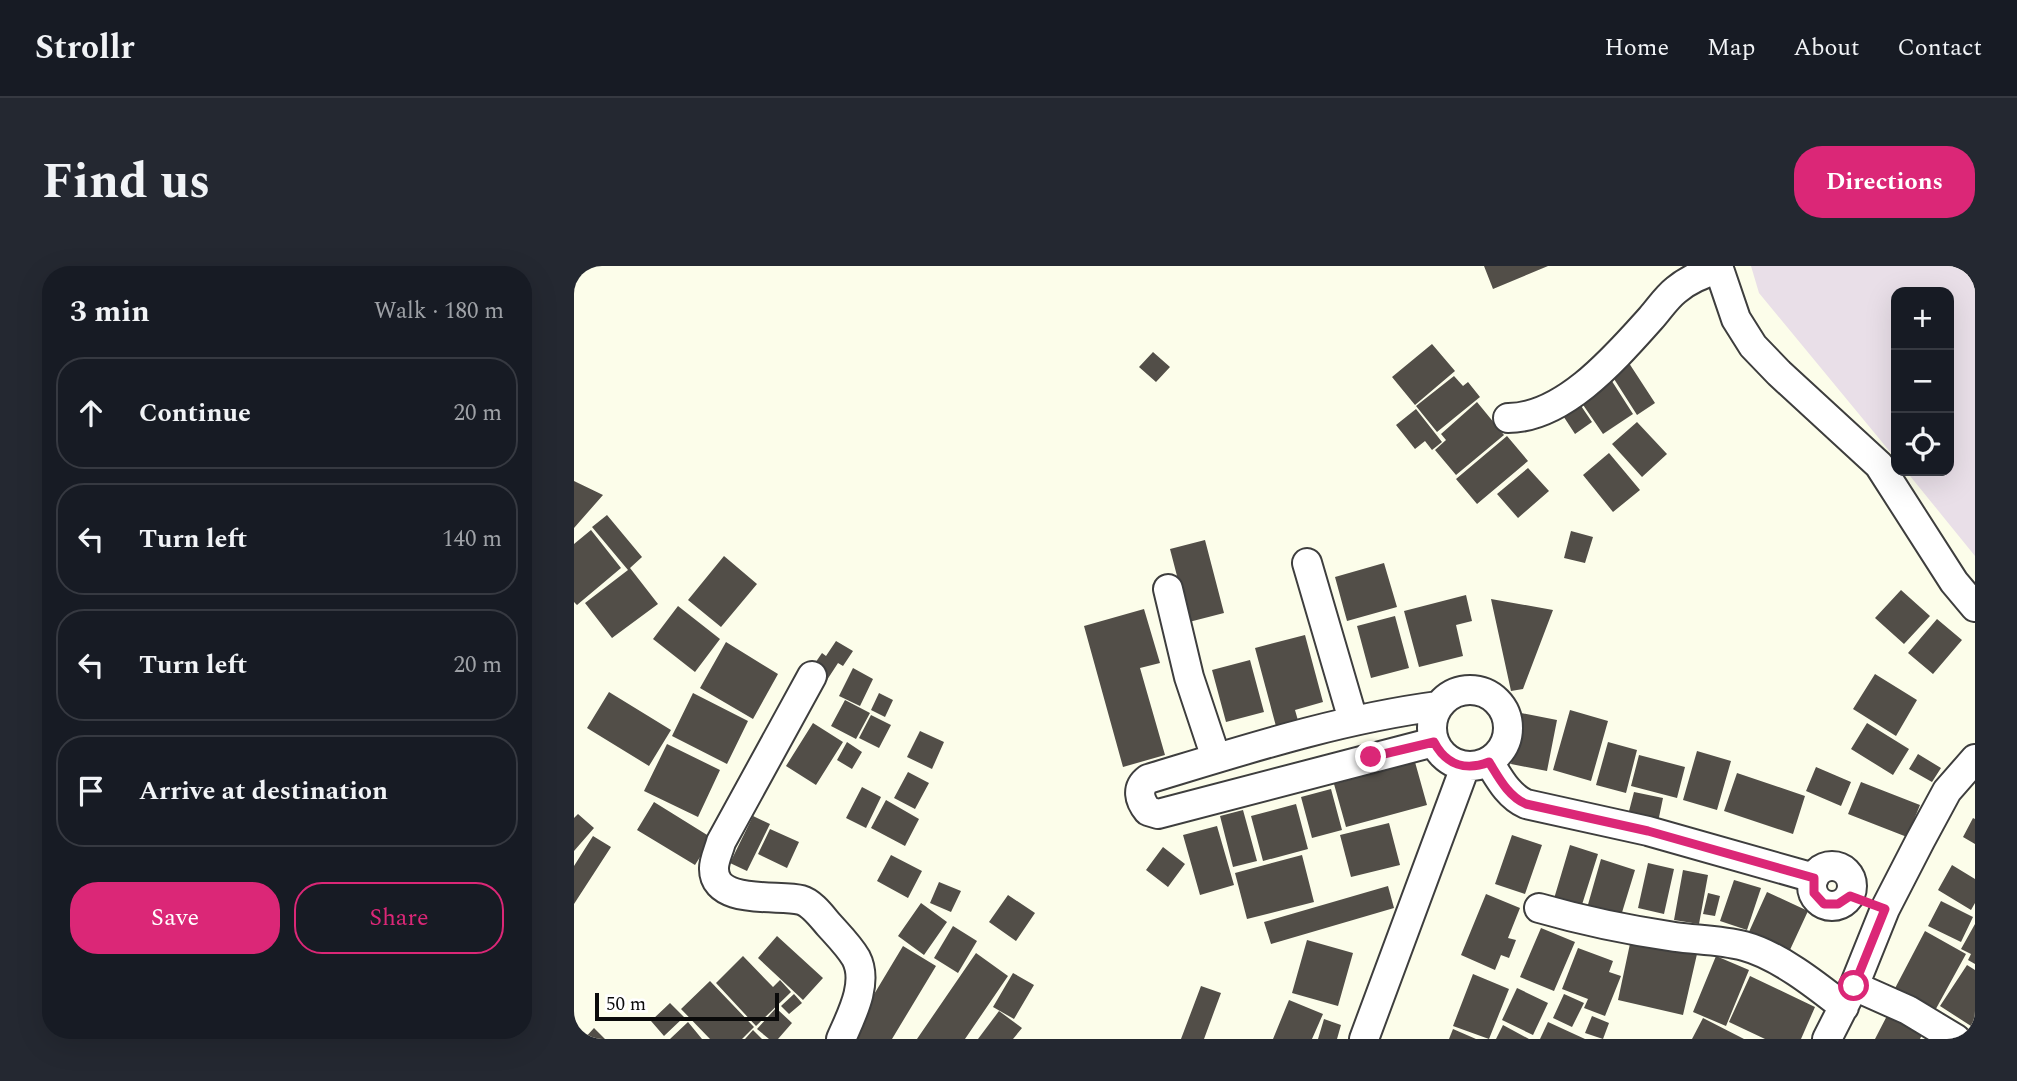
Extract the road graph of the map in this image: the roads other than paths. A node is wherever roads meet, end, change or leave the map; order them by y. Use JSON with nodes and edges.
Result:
{"nodes":[{"id":1,"x":1719,"y":267,"type":"edge"},
{"id":2,"x":1508,"y":418,"type":"dead end"},
{"id":3,"x":1307,"y":563,"type":"dead end"},
{"id":4,"x":1168,"y":589,"type":"dead end"},
{"id":5,"x":1975,"y":607,"type":"edge"},
{"id":6,"x":812,"y":676,"type":"dead end"},
{"id":7,"x":1438,"y":706,"type":"junction"},
{"id":8,"x":1353,"y":720,"type":"junction"},
{"id":9,"x":1434,"y":742,"type":"junction"},
{"id":10,"x":1216,"y":758,"type":"junction"},
{"id":11,"x":1975,"y":760,"type":"edge"},
{"id":12,"x":1477,"y":764,"type":"junction"},
{"id":13,"x":1539,"y":908,"type":"dead end"},
{"id":14,"x":1885,"y":909,"type":"junction"},
{"id":15,"x":1849,"y":997,"type":"junction"},
{"id":16,"x":841,"y":1039,"type":"edge"},
{"id":17,"x":1363,"y":1039,"type":"edge"},
{"id":18,"x":1827,"y":1039,"type":"edge"},
{"id":19,"x":1956,"y":1039,"type":"edge"}],
"edges":[{"from":1,"to":2,"type":"street"},
{"from":1,"to":5,"type":"street"},
{"from":3,"to":8,"type":"street"},
{"from":4,"to":10,"type":"street"},
{"from":6,"to":16,"type":"street"},
{"from":7,"to":8,"type":"street"},
{"from":7,"to":9,"type":"street"},
{"from":7,"to":12,"type":"street"},
{"from":8,"to":10,"type":"street"},
{"from":9,"to":10,"type":"street"},
{"from":9,"to":12,"type":"street"},
{"from":11,"to":14,"type":"street"},
{"from":12,"to":14,"type":"street"},
{"from":12,"to":17,"type":"street"},
{"from":13,"to":15,"type":"street"},
{"from":14,"to":15,"type":"street"},
{"from":15,"to":18,"type":"street"},
{"from":15,"to":19,"type":"street"}]}
